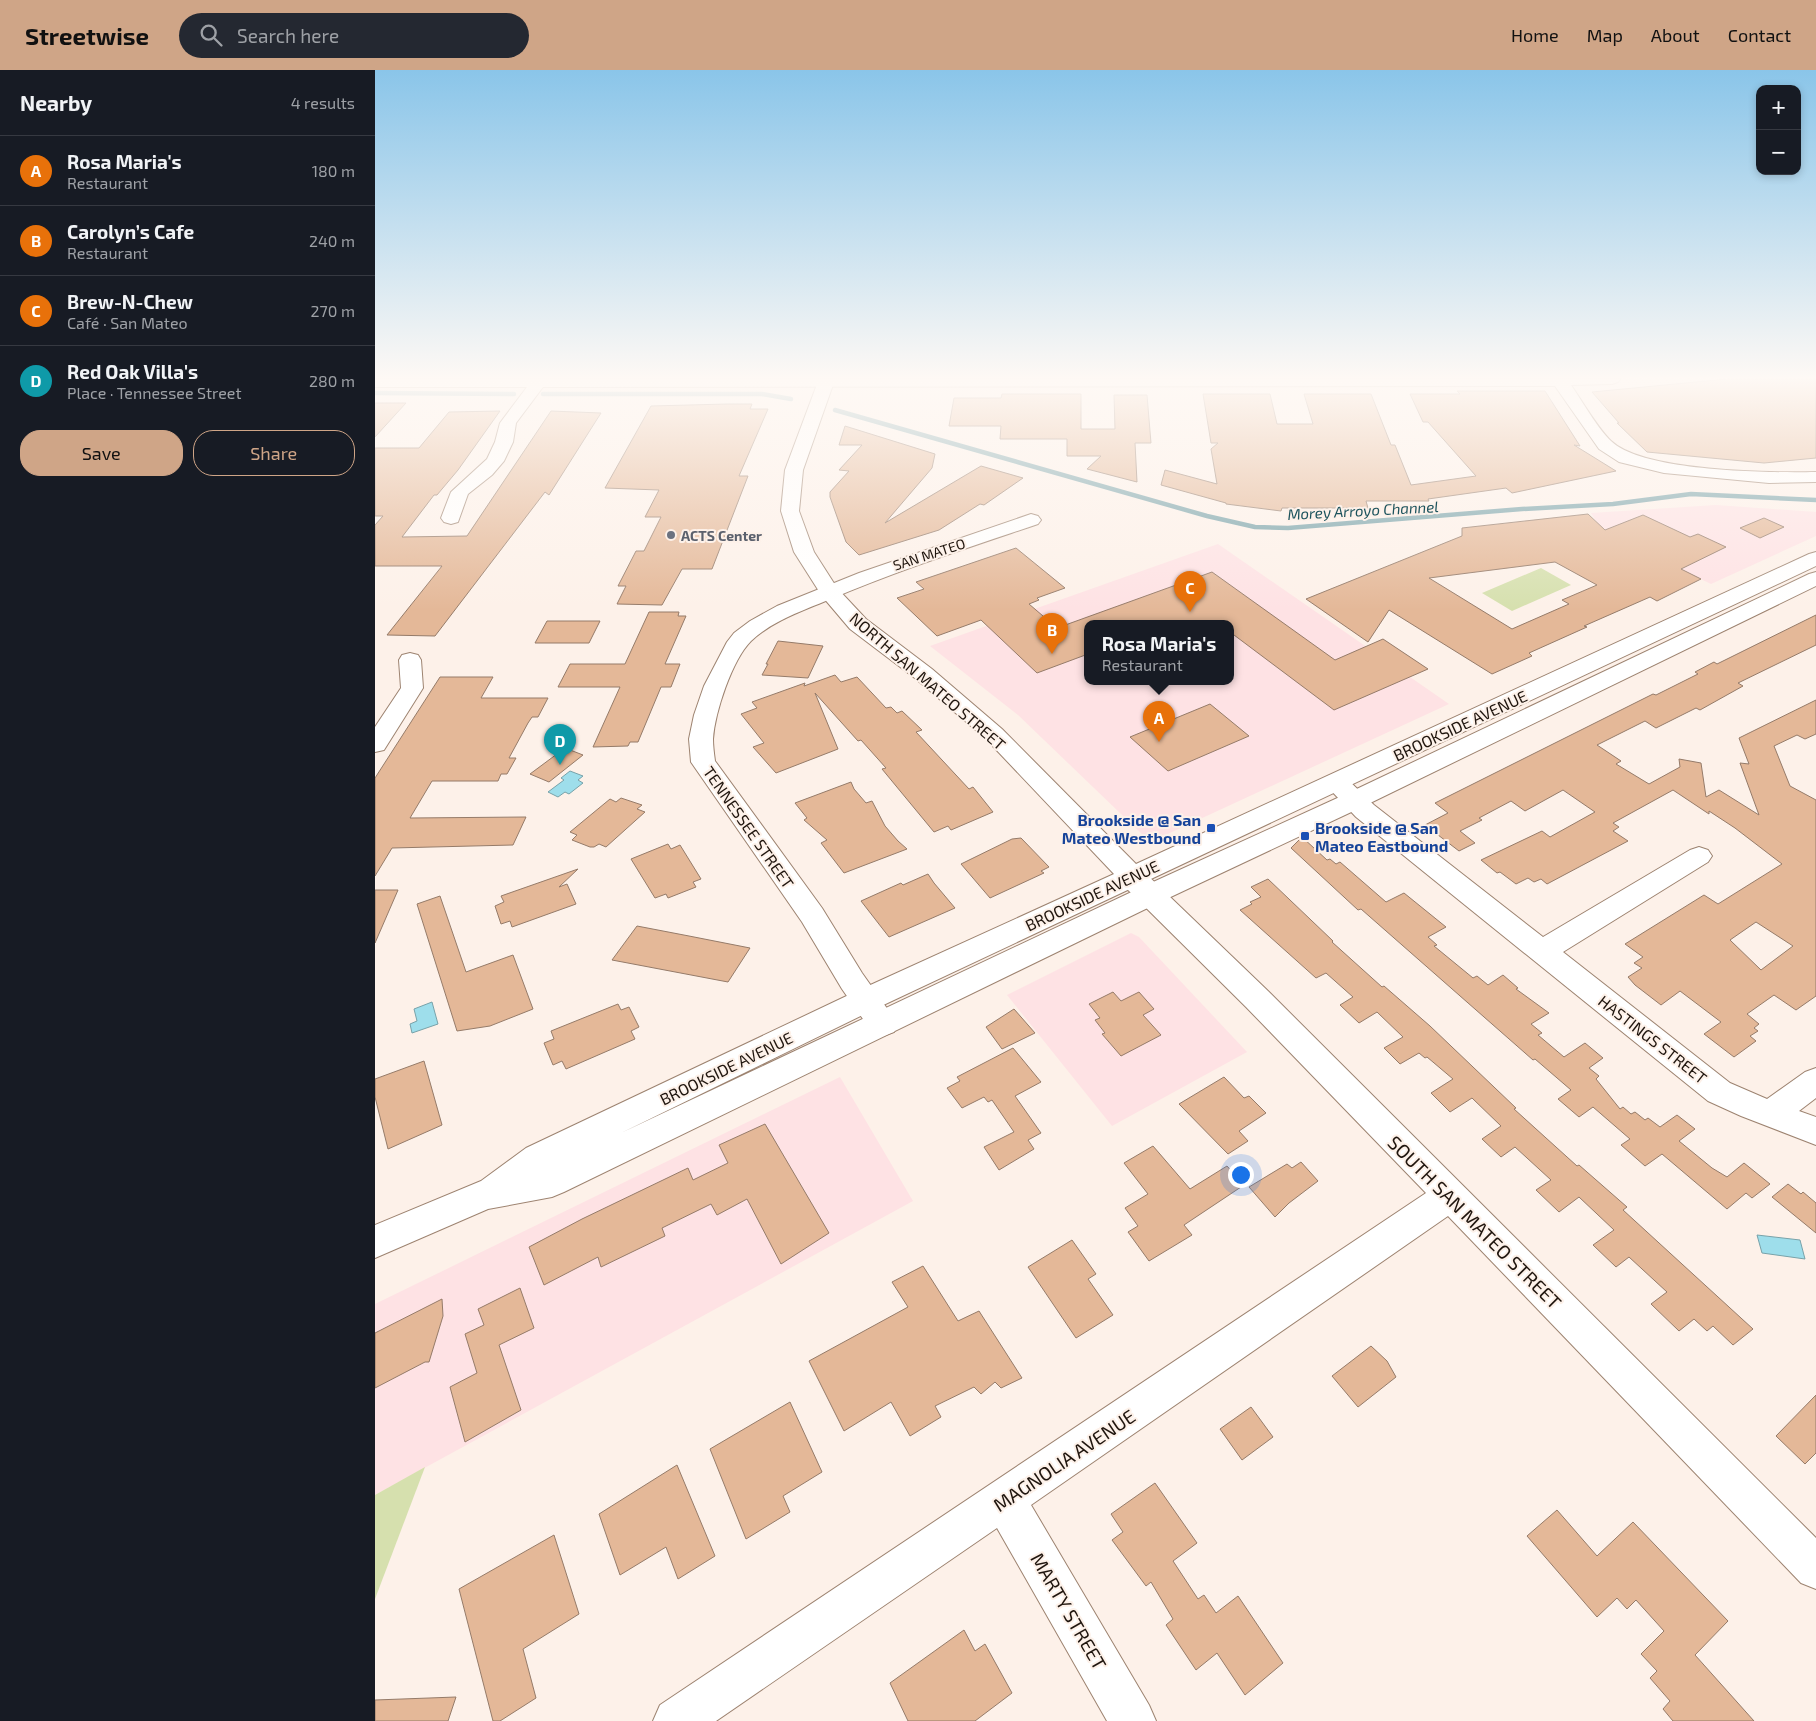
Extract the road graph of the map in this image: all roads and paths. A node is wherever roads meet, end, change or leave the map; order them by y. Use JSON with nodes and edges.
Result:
{"nodes":[{"id":1,"x":497,"y":456,"type":"edge"},
{"id":2,"x":799,"y":456,"type":"edge"},
{"id":3,"x":1622,"y":456,"type":"edge"},
{"id":4,"x":1816,"y":477,"type":"edge"},
{"id":5,"x":451,"y":518,"type":"dead end"},
{"id":6,"x":1031,"y":520,"type":"dead end"},
{"id":7,"x":1816,"y":563,"type":"edge"},
{"id":8,"x":829,"y":592,"type":"junction"},
{"id":9,"x":410,"y":660,"type":"dead end"},
{"id":10,"x":375,"y":745,"type":"edge"},
{"id":11,"x":1345,"y":792,"type":"junction"},
{"id":12,"x":1699,"y":856,"type":"dead end"},
{"id":13,"x":1141,"y":886,"type":"junction"},
{"id":14,"x":1542,"y":951,"type":"junction"},
{"id":15,"x":875,"y":1012,"type":"junction"},
{"id":16,"x":1816,"y":1081,"type":"edge"},
{"id":17,"x":1771,"y":1114,"type":"junction"},
{"id":18,"x":1816,"y":1131,"type":"edge"},
{"id":19,"x":1449,"y":1196,"type":"junction"},
{"id":20,"x":375,"y":1242,"type":"edge"},
{"id":21,"x":1005,"y":1501,"type":"junction"},
{"id":22,"x":1816,"y":1568,"type":"edge"},
{"id":23,"x":676,"y":1721,"type":"edge"},
{"id":24,"x":1133,"y":1721,"type":"edge"}],
"edges":[{"from":1,"to":5,"type":"street"},
{"from":2,"to":8,"type":"street"},
{"from":3,"to":4,"type":"street"},
{"from":6,"to":8,"type":"street","name":"SAN MATEO"},
{"from":7,"to":11,"type":"street","name":"BROOKSIDE AVENUE"},
{"from":8,"to":13,"type":"street","name":"NORTH SAN MATEO STREET"},
{"from":8,"to":15,"type":"street","name":"TENNESSEE STREET"},
{"from":9,"to":10,"type":"street"},
{"from":11,"to":13,"type":"street","name":"BROOKSIDE AVENUE"},
{"from":11,"to":14,"type":"street","name":"HASTINGS STREET"},
{"from":12,"to":14,"type":"street"},
{"from":13,"to":15,"type":"street","name":"BROOKSIDE AVENUE"},
{"from":13,"to":19,"type":"street","name":"SOUTH SAN MATEO STREET"},
{"from":14,"to":17,"type":"street","name":"HASTINGS STREET"},
{"from":15,"to":20,"type":"street","name":"BROOKSIDE AVENUE"},
{"from":16,"to":17,"type":"street"},
{"from":17,"to":18,"type":"street","name":"HASTINGS STREET"},
{"from":19,"to":21,"type":"street","name":"MAGNOLIA AVENUE"},
{"from":19,"to":22,"type":"street","name":"SOUTH SAN MATEO STREET"},
{"from":21,"to":23,"type":"street","name":"MAGNOLIA AVENUE"},
{"from":21,"to":24,"type":"street","name":"MARTY STREET"}]}
